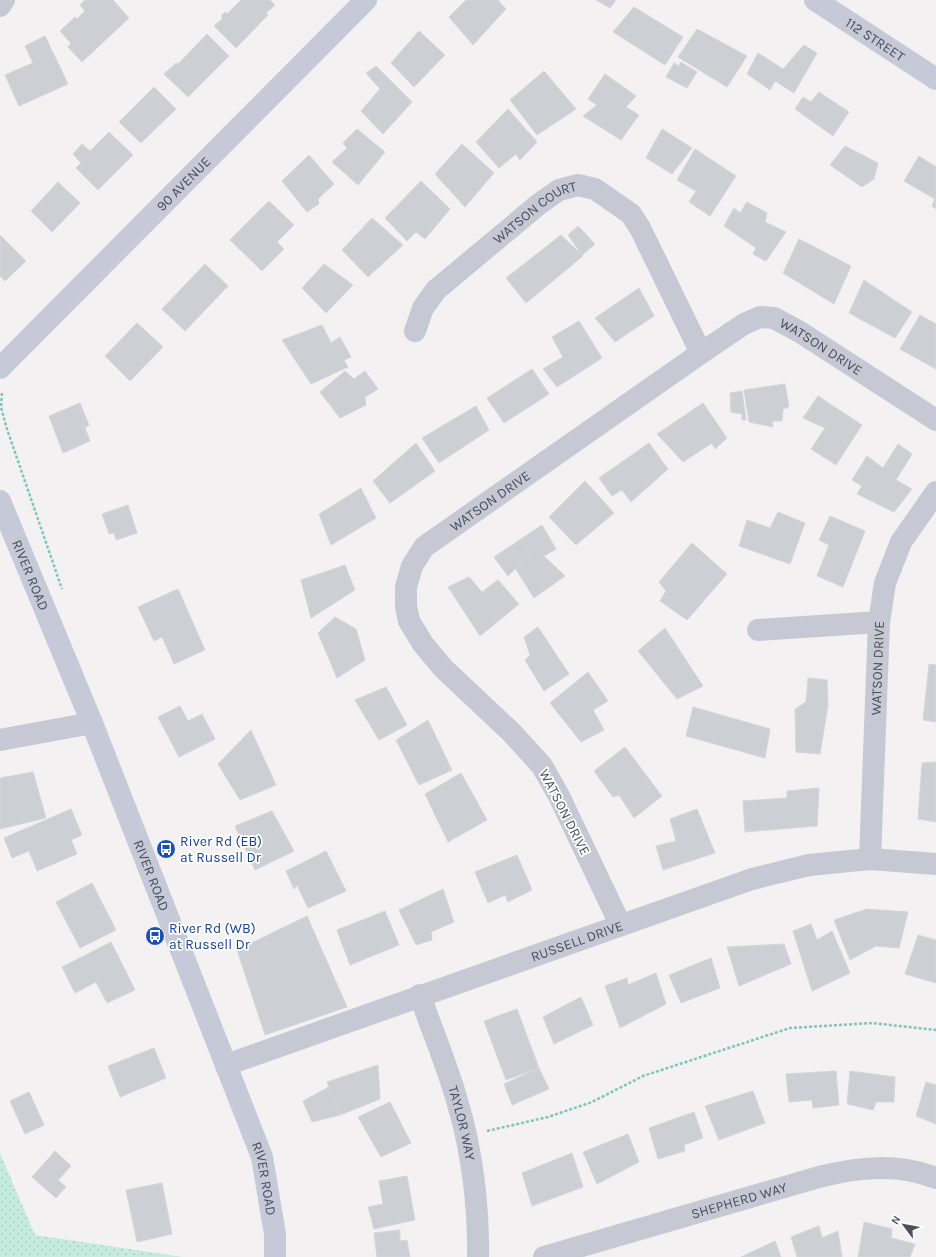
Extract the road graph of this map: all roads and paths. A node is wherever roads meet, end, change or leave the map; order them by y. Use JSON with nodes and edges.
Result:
{"nodes":[{"id":1,"x":4,"y":0,"type":"edge"},
{"id":2,"x":366,"y":0,"type":"edge"},
{"id":3,"x":827,"y":3,"type":"edge"},
{"id":4,"x":0,"y":6,"type":"edge"},
{"id":5,"x":936,"y":79,"type":"edge"},
{"id":6,"x":415,"y":330,"type":"dead end"},
{"id":7,"x":701,"y":353,"type":"junction"},
{"id":8,"x":0,"y":368,"type":"edge"},
{"id":9,"x":2,"y":393,"type":"dead end"},
{"id":10,"x":936,"y":420,"type":"edge"},
{"id":11,"x":936,"y":492,"type":"edge"},
{"id":12,"x":0,"y":501,"type":"edge"},
{"id":13,"x":63,"y":590,"type":"dead end"},
{"id":14,"x":879,"y":622,"type":"junction"},
{"id":15,"x":758,"y":630,"type":"dead end"},
{"id":16,"x":92,"y":723,"type":"junction"},
{"id":17,"x":0,"y":740,"type":"edge"},
{"id":18,"x":870,"y":859,"type":"junction"},
{"id":19,"x":936,"y":864,"type":"edge"},
{"id":20,"x":620,"y":924,"type":"junction"},
{"id":21,"x":420,"y":995,"type":"junction"},
{"id":22,"x":936,"y":1030,"type":"edge"},
{"id":23,"x":226,"y":1065,"type":"junction"},
{"id":24,"x":465,"y":1136,"type":"junction"},
{"id":25,"x":936,"y":1178,"type":"edge"},
{"id":26,"x":274,"y":1257,"type":"edge"},
{"id":27,"x":478,"y":1257,"type":"edge"},
{"id":28,"x":544,"y":1257,"type":"edge"}],
"edges":[{"from":1,"to":4,"type":"street"},
{"from":2,"to":8,"type":"street","name":"90 AVENUE"},
{"from":3,"to":5,"type":"street","name":"112 STREET"},
{"from":6,"to":7,"type":"street","name":"WATSON COURT"},
{"from":7,"to":10,"type":"street","name":"WATSON DRIVE"},
{"from":7,"to":20,"type":"street","name":"WATSON DRIVE"},
{"from":9,"to":13,"type":"path"},
{"from":11,"to":14,"type":"street","name":"WATSON DRIVE"},
{"from":12,"to":16,"type":"street","name":"RIVER ROAD"},
{"from":14,"to":15,"type":"street"},
{"from":14,"to":18,"type":"street","name":"WATSON DRIVE"},
{"from":16,"to":17,"type":"street"},
{"from":16,"to":23,"type":"street","name":"RIVER ROAD"},
{"from":18,"to":19,"type":"street","name":"RUSSELL DRIVE"},
{"from":18,"to":20,"type":"street","name":"RUSSELL DRIVE"},
{"from":20,"to":21,"type":"street","name":"RUSSELL DRIVE"},
{"from":21,"to":23,"type":"street","name":"RUSSELL DRIVE"},
{"from":21,"to":24,"type":"street","name":"TAYLOR WAY"},
{"from":22,"to":24,"type":"path"},
{"from":23,"to":26,"type":"street","name":"RIVER ROAD"},
{"from":24,"to":27,"type":"street","name":"TAYLOR WAY"},
{"from":25,"to":28,"type":"street","name":"SHEPHERD WAY"}]}
